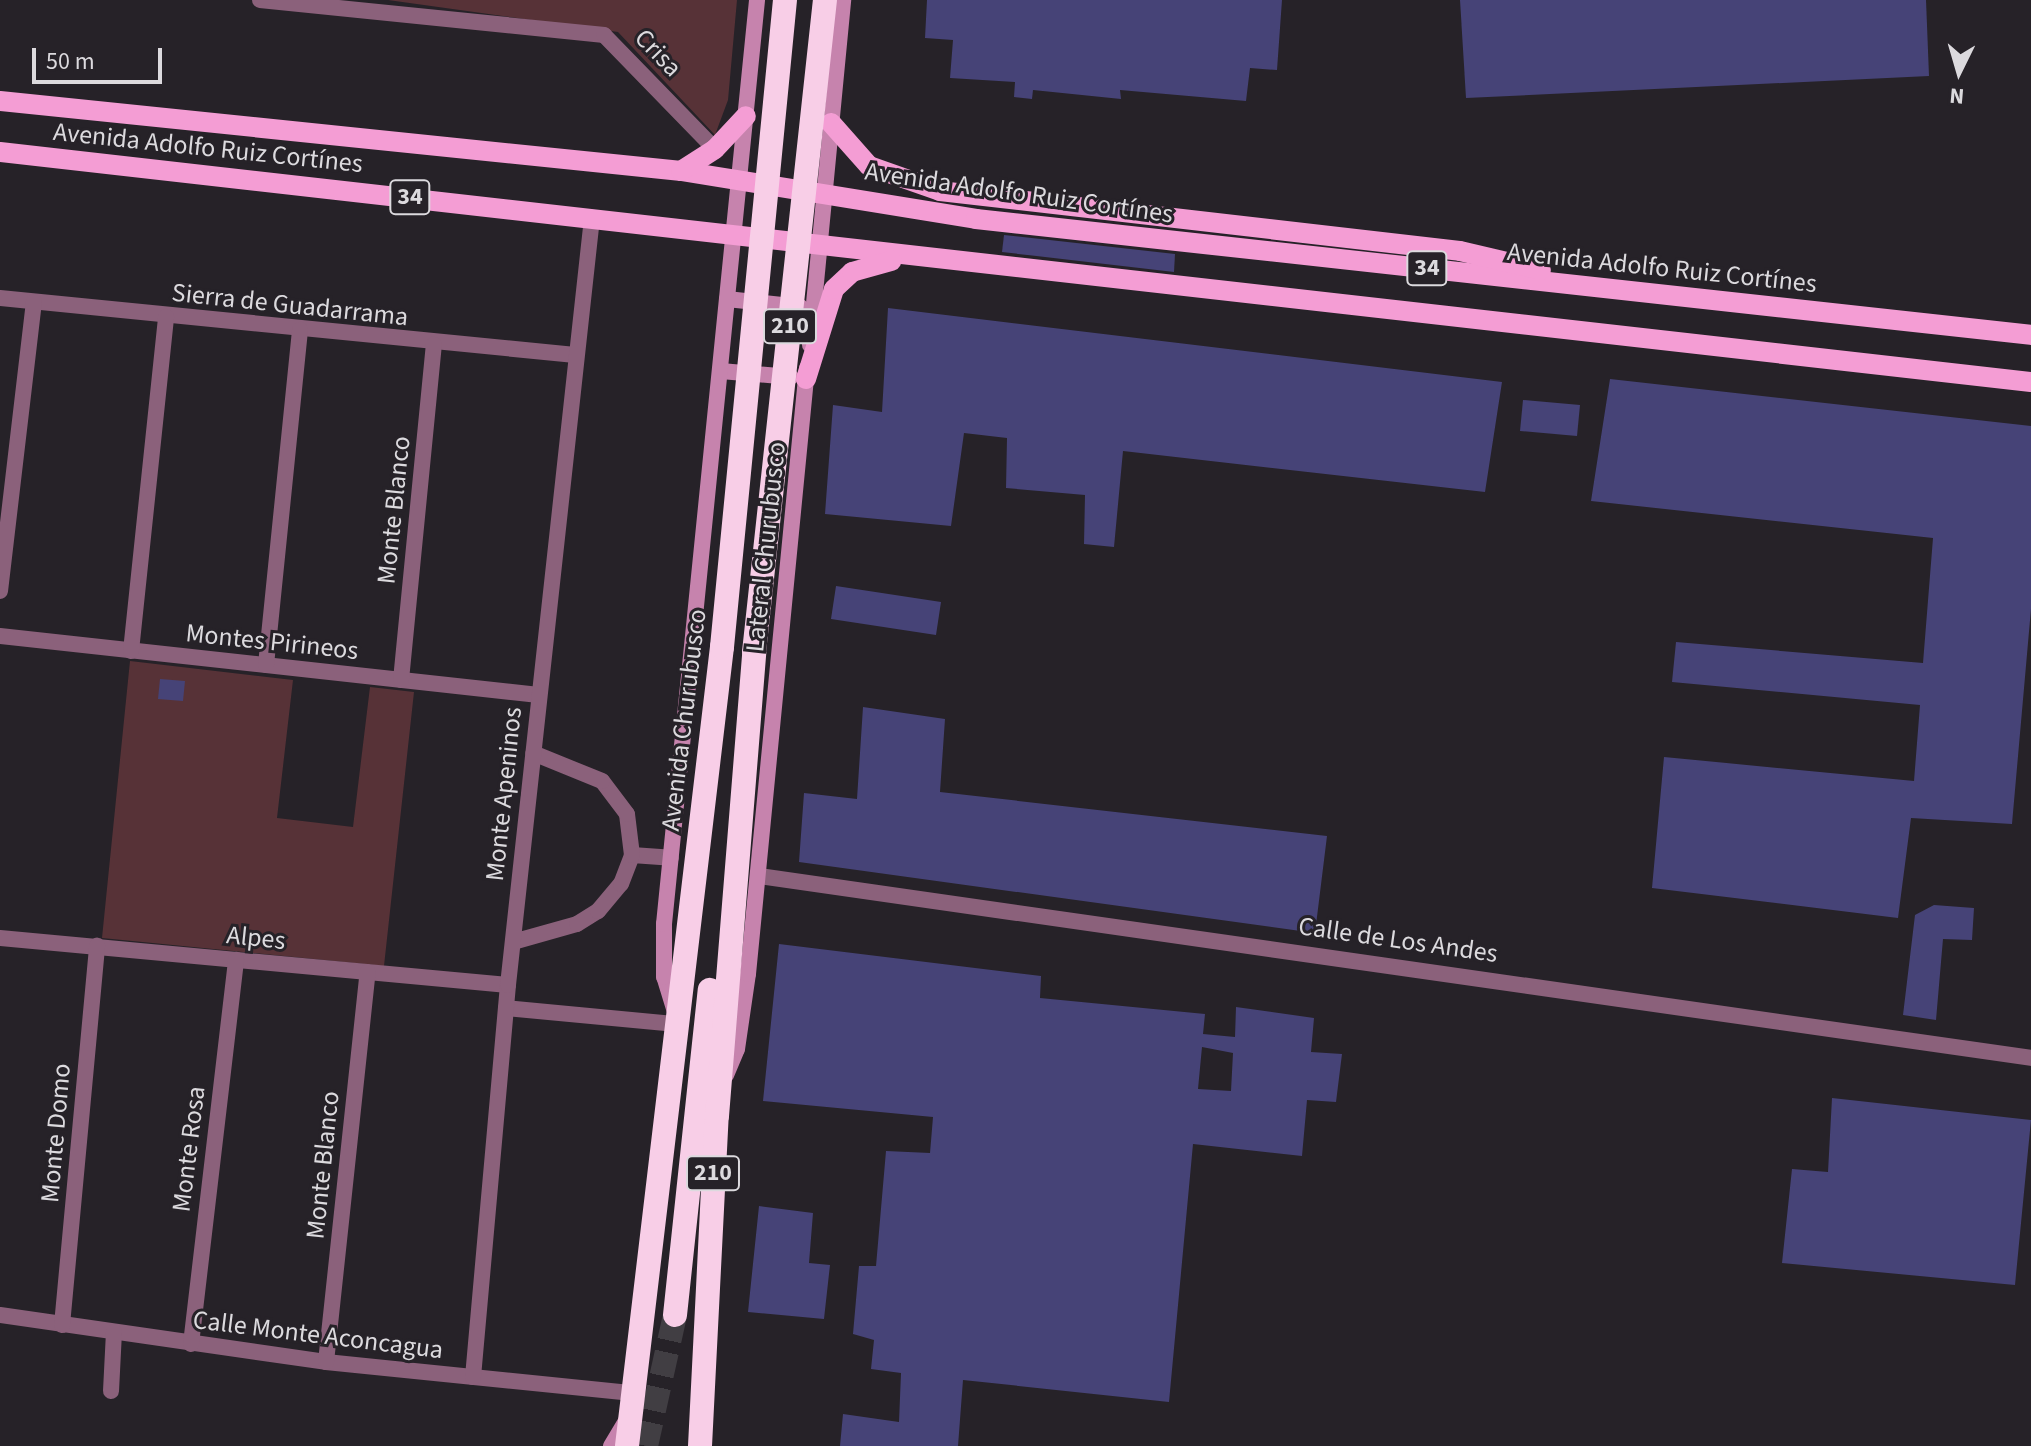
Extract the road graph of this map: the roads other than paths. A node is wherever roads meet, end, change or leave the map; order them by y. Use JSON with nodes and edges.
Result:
{"nodes":[{"id":1,"x":260,"y":0,"type":"edge"},
{"id":2,"x":757,"y":0,"type":"edge"},
{"id":3,"x":785,"y":0,"type":"edge"},
{"id":4,"x":825,"y":0,"type":"edge"},
{"id":5,"x":843,"y":0,"type":"edge"},
{"id":6,"x":0,"y":101,"type":"edge"},
{"id":7,"x":746,"y":116,"type":"junction"},
{"id":8,"x":831,"y":123,"type":"junction"},
{"id":9,"x":715,"y":149,"type":"junction"},
{"id":10,"x":0,"y":152,"type":"edge"},
{"id":11,"x":681,"y":171,"type":"junction"},
{"id":12,"x":739,"y":178,"type":"junction"},
{"id":13,"x":825,"y":193,"type":"junction"},
{"id":14,"x":592,"y":218,"type":"junction"},
{"id":15,"x":733,"y":233,"type":"junction"},
{"id":16,"x":820,"y":244,"type":"junction"},
{"id":17,"x":910,"y":259,"type":"junction"},
{"id":18,"x":1623,"y":289,"type":"junction"},
{"id":19,"x":0,"y":298,"type":"edge"},
{"id":20,"x":727,"y":299,"type":"junction"},
{"id":21,"x":34,"y":302,"type":"junction"},
{"id":22,"x":814,"y":309,"type":"junction"},
{"id":23,"x":166,"y":317,"type":"junction"},
{"id":24,"x":300,"y":330,"type":"junction"},
{"id":25,"x":2031,"y":335,"type":"edge"},
{"id":26,"x":434,"y":345,"type":"junction"},
{"id":27,"x":575,"y":355,"type":"junction"},
{"id":28,"x":721,"y":371,"type":"junction"},
{"id":29,"x":806,"y":379,"type":"junction"},
{"id":30,"x":2031,"y":382,"type":"edge"},
{"id":31,"x":0,"y":591,"type":"edge"},
{"id":32,"x":0,"y":636,"type":"edge"},
{"id":33,"x":131,"y":651,"type":"junction"},
{"id":34,"x":266,"y":665,"type":"junction"},
{"id":35,"x":401,"y":680,"type":"junction"},
{"id":36,"x":539,"y":695,"type":"junction"},
{"id":37,"x":533,"y":753,"type":"junction"},
{"id":38,"x":632,"y":855,"type":"junction"},
{"id":39,"x":671,"y":858,"type":"junction"},
{"id":40,"x":759,"y":876,"type":"junction"},
{"id":41,"x":733,"y":900,"type":"junction"},
{"id":42,"x":0,"y":938,"type":"edge"},
{"id":43,"x":513,"y":942,"type":"junction"},
{"id":44,"x":97,"y":946,"type":"junction"},
{"id":45,"x":236,"y":960,"type":"junction"},
{"id":46,"x":368,"y":972,"type":"junction"},
{"id":47,"x":508,"y":985,"type":"junction"},
{"id":48,"x":506,"y":1008,"type":"junction"},
{"id":49,"x":676,"y":1020,"type":"junction"},
{"id":50,"x":2031,"y":1058,"type":"edge"},
{"id":51,"x":718,"y":1095,"type":"junction"},
{"id":52,"x":0,"y":1315,"type":"edge"},
{"id":53,"x":675,"y":1315,"type":"tunnel mouth"},
{"id":54,"x":62,"y":1325,"type":"junction"},
{"id":55,"x":114,"y":1332,"type":"junction"},
{"id":56,"x":191,"y":1344,"type":"junction"},
{"id":57,"x":326,"y":1362,"type":"junction"},
{"id":58,"x":473,"y":1377,"type":"junction"},
{"id":59,"x":111,"y":1391,"type":"dead end"},
{"id":60,"x":630,"y":1404,"type":"junction"},
{"id":61,"x":611,"y":1446,"type":"edge"},
{"id":62,"x":627,"y":1446,"type":"edge"},
{"id":63,"x":700,"y":1446,"type":"edge"}],
"edges":[{"from":1,"to":9,"type":"street","name":"Crisa"},
{"from":2,"to":7,"type":"street"},
{"from":3,"to":49,"type":"highway","name":"Avenida Churubusco","number":"210"},
{"from":4,"to":41,"type":"highway","number":"210"},
{"from":5,"to":8,"type":"street","name":"Lateral Churubusco"},
{"from":6,"to":11,"type":"main road","name":"Avenida Adolfo Ruiz Cortínes","number":"34"},
{"from":7,"to":9,"type":"main road"},
{"from":7,"to":12,"type":"street"},
{"from":8,"to":13,"type":"street","name":"Lateral Churubusco"},
{"from":8,"to":18,"type":"main road"},
{"from":9,"to":11,"type":"main road"},
{"from":10,"to":14,"type":"main road","name":"Avenida Adolfo Ruiz Cortínes","number":"34"},
{"from":11,"to":12,"type":"main road","name":"Avenida Adolfo Ruiz Cortínes","number":"34"},
{"from":12,"to":13,"type":"main road","name":"Avenida Adolfo Ruiz Cortínes","number":"34"},
{"from":12,"to":15,"type":"street"},
{"from":13,"to":16,"type":"street","name":"Lateral Churubusco"},
{"from":13,"to":18,"type":"main road","name":"Avenida Adolfo Ruiz Cortínes","number":"34"},
{"from":14,"to":15,"type":"main road","name":"Avenida Adolfo Ruiz Cortínes","number":"34"},
{"from":14,"to":27,"type":"street","name":"Monte Apeninos"},
{"from":15,"to":16,"type":"main road","name":"Avenida Adolfo Ruiz Cortínes","number":"34"},
{"from":15,"to":20,"type":"street"},
{"from":16,"to":17,"type":"main road","name":"Avenida Adolfo Ruiz Cortínes","number":"34"},
{"from":16,"to":22,"type":"street","name":"Lateral Churubusco"},
{"from":17,"to":29,"type":"main road"},
{"from":17,"to":30,"type":"main road","name":"Avenida Adolfo Ruiz Cortínes","number":"34"},
{"from":18,"to":25,"type":"main road","name":"Avenida Adolfo Ruiz Cortínes","number":"34"},
{"from":19,"to":21,"type":"street","name":"Sierra de Guadarrama"},
{"from":20,"to":22,"type":"street"},
{"from":20,"to":28,"type":"street"},
{"from":21,"to":23,"type":"street","name":"Sierra de Guadarrama"},
{"from":21,"to":31,"type":"street"},
{"from":22,"to":29,"type":"street","name":"Lateral Churubusco"},
{"from":23,"to":24,"type":"street","name":"Sierra de Guadarrama"},
{"from":23,"to":33,"type":"street"},
{"from":24,"to":26,"type":"street","name":"Sierra de Guadarrama"},
{"from":24,"to":34,"type":"street"},
{"from":26,"to":27,"type":"street","name":"Sierra de Guadarrama"},
{"from":26,"to":35,"type":"street","name":"Monte Blanco"},
{"from":27,"to":36,"type":"street","name":"Monte Apeninos"},
{"from":28,"to":29,"type":"street"},
{"from":28,"to":39,"type":"street"},
{"from":29,"to":40,"type":"street","name":"Lateral Churubusco"},
{"from":32,"to":33,"type":"street","name":"Montes Pirineos"},
{"from":33,"to":34,"type":"street","name":"Montes Pirineos"},
{"from":34,"to":35,"type":"street","name":"Montes Pirineos"},
{"from":35,"to":36,"type":"street","name":"Montes Pirineos"},
{"from":36,"to":37,"type":"street","name":"Monte Apeninos"},
{"from":37,"to":38,"type":"street"},
{"from":37,"to":43,"type":"street","name":"Monte Apeninos"},
{"from":38,"to":39,"type":"street"},
{"from":38,"to":43,"type":"street"},
{"from":39,"to":49,"type":"street"},
{"from":40,"to":50,"type":"street","name":"Calle de Los Andes"},
{"from":40,"to":51,"type":"street","name":"Lateral Churubusco"},
{"from":41,"to":51,"type":"highway","number":"210"},
{"from":41,"to":53,"type":"highway"},
{"from":42,"to":44,"type":"street","name":"Alpes"},
{"from":43,"to":47,"type":"street","name":"Monte Apeninos"},
{"from":44,"to":45,"type":"street","name":"Alpes"},
{"from":44,"to":54,"type":"street","name":"Monte Domo"},
{"from":45,"to":46,"type":"street","name":"Alpes"},
{"from":45,"to":56,"type":"street","name":"Monte Rosa"},
{"from":46,"to":47,"type":"street","name":"Alpes"},
{"from":46,"to":57,"type":"street","name":"Monte Blanco"},
{"from":47,"to":48,"type":"street","name":"Monte Apeninos"},
{"from":48,"to":49,"type":"street"},
{"from":48,"to":58,"type":"street","name":"Monte Apeninos"},
{"from":49,"to":60,"type":"highway","name":"Avenida Churubusco","number":"210"},
{"from":51,"to":63,"type":"highway","number":"210"},
{"from":52,"to":54,"type":"street","name":"Calle Monte Aconcagua"},
{"from":54,"to":55,"type":"street","name":"Calle Monte Aconcagua"},
{"from":55,"to":56,"type":"street","name":"Calle Monte Aconcagua"},
{"from":55,"to":59,"type":"street"},
{"from":56,"to":57,"type":"street","name":"Calle Monte Aconcagua"},
{"from":57,"to":58,"type":"street","name":"Calle Monte Aconcagua"},
{"from":58,"to":60,"type":"street","name":"Calle Monte Aconcagua"},
{"from":60,"to":61,"type":"street"},
{"from":60,"to":62,"type":"highway","name":"Avenida Churubusco","number":"210"}]}
